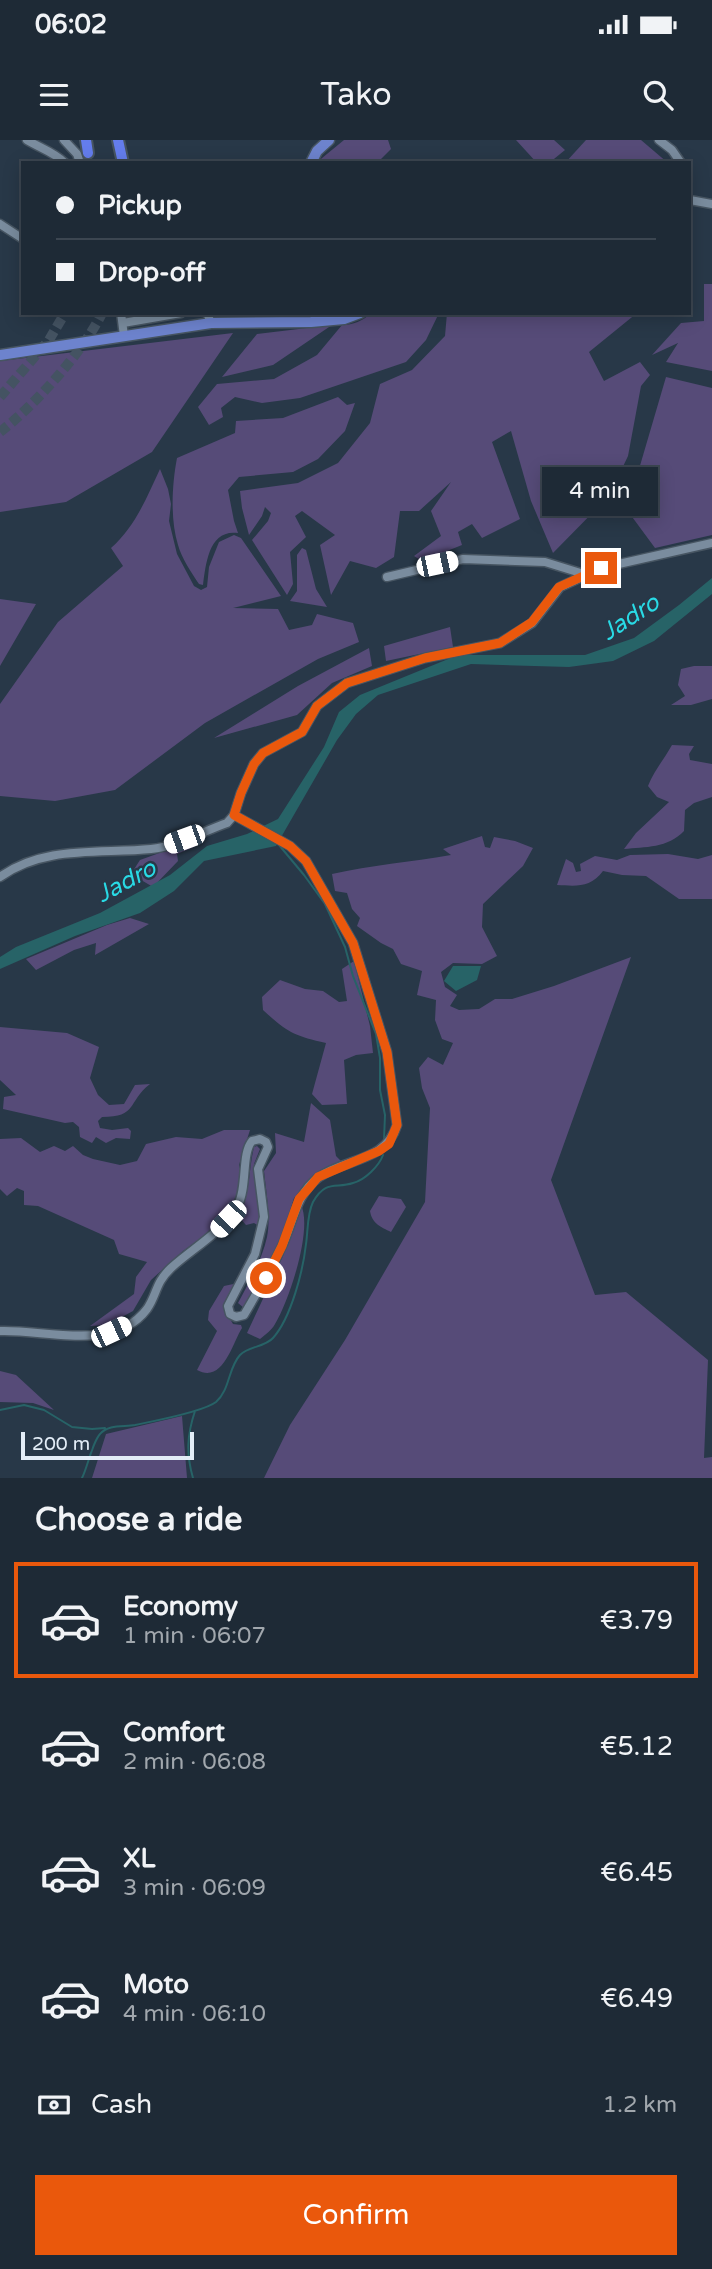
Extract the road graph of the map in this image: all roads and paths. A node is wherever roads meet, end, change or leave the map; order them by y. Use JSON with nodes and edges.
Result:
{"nodes":[{"id":1,"x":27,"y":140,"type":"edge"},
{"id":2,"x":64,"y":140,"type":"edge"},
{"id":3,"x":86,"y":140,"type":"edge"},
{"id":4,"x":118,"y":140,"type":"edge"},
{"id":5,"x":329,"y":140,"type":"edge"},
{"id":6,"x":659,"y":140,"type":"edge"},
{"id":7,"x":88,"y":153,"type":"dead end"},
{"id":8,"x":63,"y":161,"type":"edge"},
{"id":9,"x":79,"y":161,"type":"edge"},
{"id":10,"x":123,"y":161,"type":"edge"},
{"id":11,"x":312,"y":161,"type":"edge"},
{"id":12,"x":680,"y":161,"type":"edge"},
{"id":13,"x":691,"y":200,"type":"edge"},
{"id":14,"x":712,"y":204,"type":"edge"},
{"id":15,"x":0,"y":224,"type":"edge"},
{"id":16,"x":21,"y":238,"type":"edge"},
{"id":17,"x":157,"y":315,"type":"edge"},
{"id":18,"x":355,"y":315,"type":"edge"},
{"id":19,"x":122,"y":318,"type":"edge"},
{"id":20,"x":209,"y":318,"type":"edge"},
{"id":21,"x":124,"y":336,"type":"junction"},
{"id":22,"x":0,"y":355,"type":"edge"},
{"id":23,"x":712,"y":543,"type":"edge"},
{"id":24,"x":587,"y":575,"type":"junction"},
{"id":25,"x":387,"y":577,"type":"dead end"},
{"id":26,"x":234,"y":815,"type":"junction"},
{"id":27,"x":0,"y":877,"type":"edge"},
{"id":28,"x":0,"y":1331,"type":"edge"}],
"edges":[{"from":1,"to":8,"type":"street"},
{"from":2,"to":9,"type":"street"},
{"from":3,"to":7,"type":"highway"},
{"from":4,"to":10,"type":"highway"},
{"from":5,"to":11,"type":"main road"},
{"from":6,"to":12,"type":"street"},
{"from":13,"to":14,"type":"street"},
{"from":15,"to":16,"type":"street"},
{"from":17,"to":19,"type":"street"},
{"from":18,"to":20,"type":"main road"},
{"from":19,"to":21,"type":"street"},
{"from":20,"to":21,"type":"main road"},
{"from":21,"to":22,"type":"main road"},
{"from":23,"to":24,"type":"street"},
{"from":24,"to":25,"type":"street"},
{"from":24,"to":26,"type":"street"},
{"from":26,"to":27,"type":"street"},
{"from":26,"to":28,"type":"street"}]}
